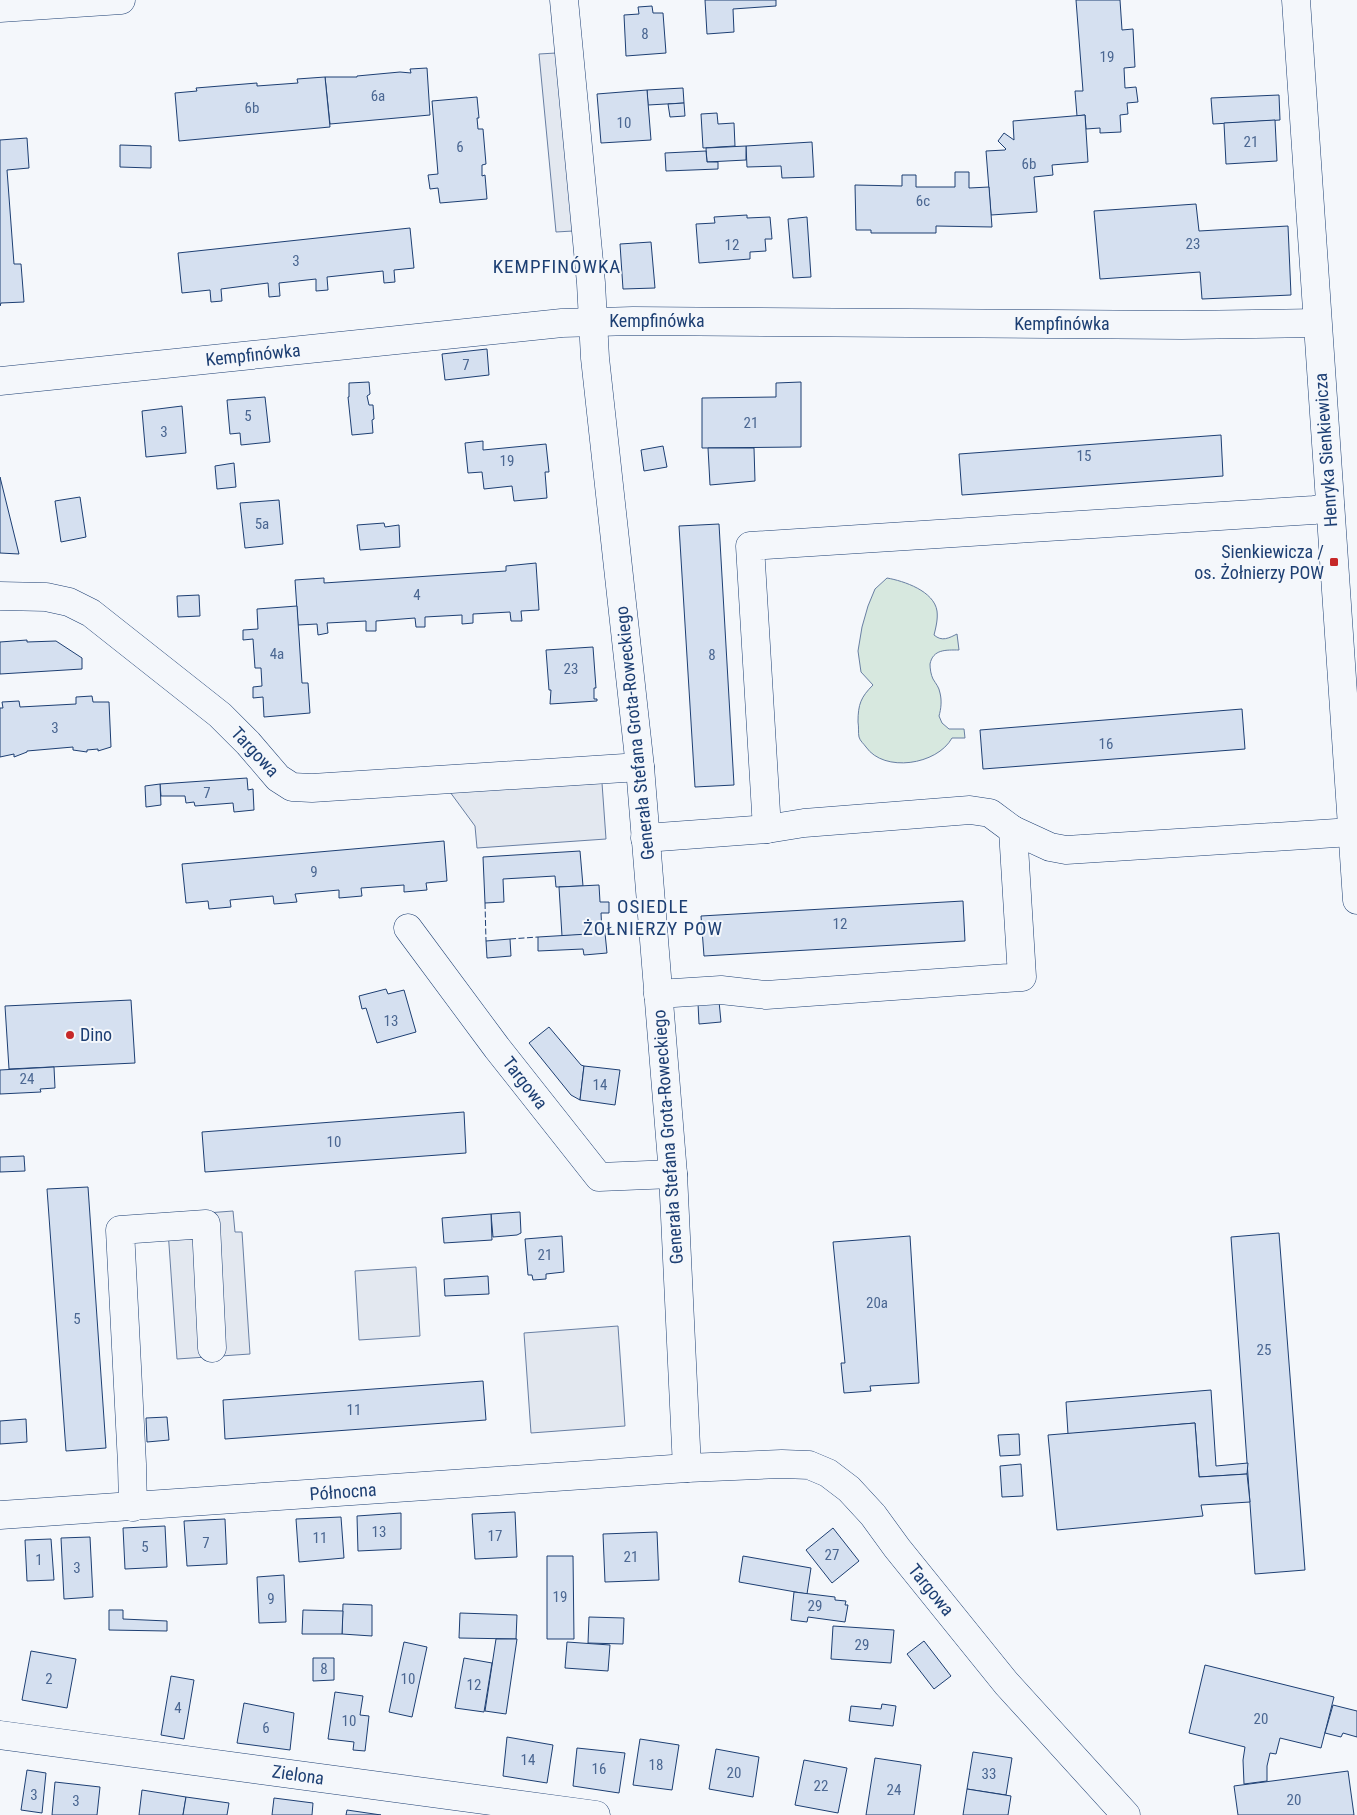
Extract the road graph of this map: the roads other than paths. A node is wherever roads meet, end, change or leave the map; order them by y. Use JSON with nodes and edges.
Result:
{"nodes":[{"id":1,"x":121,"y":0,"type":"edge"},
{"id":2,"x":564,"y":0,"type":"edge"},
{"id":3,"x":1296,"y":0,"type":"edge"},
{"id":4,"x":0,"y":8,"type":"edge"},
{"id":5,"x":593,"y":321,"type":"junction"},
{"id":6,"x":1317,"y":323,"type":"junction"},
{"id":7,"x":0,"y":381,"type":"edge"},
{"id":8,"x":1330,"y":507,"type":"junction"},
{"id":9,"x":0,"y":596,"type":"edge"},
{"id":10,"x":640,"y":767,"type":"junction"},
{"id":11,"x":767,"y":829,"type":"junction"},
{"id":12,"x":1013,"y":830,"type":"junction"},
{"id":13,"x":1352,"y":832,"type":"junction"},
{"id":14,"x":645,"y":838,"type":"junction"},
{"id":15,"x":1357,"y":900,"type":"edge"},
{"id":16,"x":408,"y":928,"type":"dead end"},
{"id":17,"x":658,"y":994,"type":"junction"},
{"id":18,"x":673,"y":1174,"type":"junction"},
{"id":19,"x":212,"y":1348,"type":"dead end"},
{"id":20,"x":687,"y":1468,"type":"junction"},
{"id":21,"x":133,"y":1507,"type":"junction"},
{"id":22,"x":0,"y":1515,"type":"edge"},
{"id":23,"x":0,"y":1736,"type":"edge"},
{"id":24,"x":596,"y":1815,"type":"edge"},
{"id":25,"x":1126,"y":1815,"type":"edge"}],
"edges":[{"from":1,"to":4,"type":"street"},
{"from":2,"to":5,"type":"street","name":"Generała Stefana Grota-Roweckiego"},
{"from":3,"to":6,"type":"street","name":"Henryka Sienkiewicza"},
{"from":5,"to":6,"type":"street","name":"Kempfinówka"},
{"from":5,"to":7,"type":"street","name":"Kempfinówka"},
{"from":5,"to":10,"type":"street","name":"Generała Stefana Grota-Roweckiego"},
{"from":6,"to":8,"type":"street","name":"Henryka Sienkiewicza"},
{"from":8,"to":11,"type":"street"},
{"from":8,"to":13,"type":"street","name":"Henryka Sienkiewicza"},
{"from":9,"to":10,"type":"street","name":"Targowa"},
{"from":10,"to":14,"type":"street","name":"Generała Stefana Grota-Roweckiego"},
{"from":11,"to":12,"type":"street"},
{"from":11,"to":14,"type":"street"},
{"from":12,"to":13,"type":"street"},
{"from":12,"to":17,"type":"street"},
{"from":13,"to":15,"type":"street","name":"Henryka Sienkiewicza"},
{"from":14,"to":17,"type":"street","name":"Generała Stefana Grota-Roweckiego"},
{"from":16,"to":18,"type":"street","name":"Targowa"},
{"from":17,"to":18,"type":"street","name":"Generała Stefana Grota-Roweckiego"},
{"from":18,"to":20,"type":"street","name":"Generała Stefana Grota-Roweckiego"},
{"from":19,"to":21,"type":"street"},
{"from":20,"to":21,"type":"street","name":"Północna"},
{"from":20,"to":25,"type":"street","name":"Targowa"},
{"from":21,"to":22,"type":"street","name":"Północna"},
{"from":23,"to":24,"type":"street","name":"Zielona"}]}
